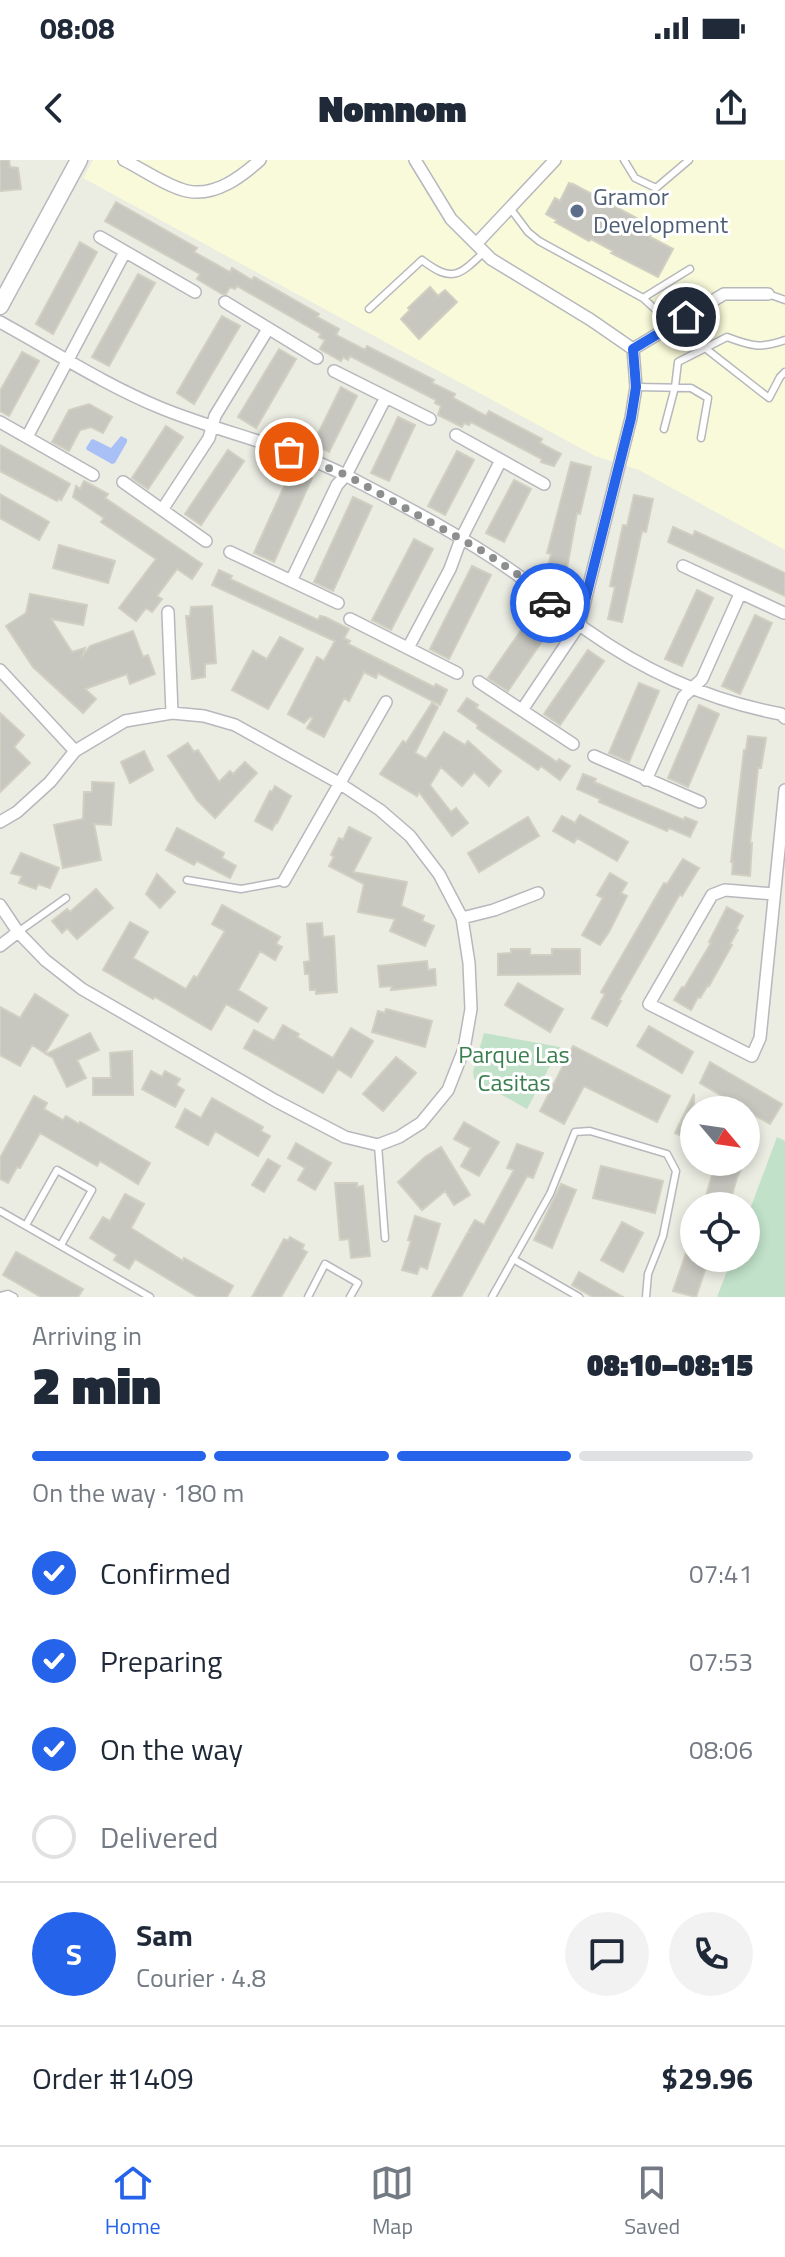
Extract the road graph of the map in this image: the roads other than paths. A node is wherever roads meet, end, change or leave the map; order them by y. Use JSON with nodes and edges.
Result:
{"nodes":[{"id":1,"x":79,"y":160,"type":"edge"},
{"id":2,"x":124,"y":160,"type":"edge"},
{"id":3,"x":260,"y":160,"type":"edge"},
{"id":4,"x":415,"y":160,"type":"edge"},
{"id":5,"x":624,"y":160,"type":"edge"},
{"id":6,"x":689,"y":160,"type":"edge"},
{"id":7,"x":552,"y":161,"type":"edge"},
{"id":8,"x":510,"y":208,"type":"junction"},
{"id":9,"x":100,"y":237,"type":"dead end"},
{"id":10,"x":480,"y":248,"type":"junction"},
{"id":11,"x":125,"y":252,"type":"junction"},
{"id":12,"x":690,"y":269,"type":"dead end"},
{"id":13,"x":195,"y":292,"type":"dead end"},
{"id":14,"x":768,"y":294,"type":"joint"},
{"id":15,"x":643,"y":298,"type":"junction"},
{"id":16,"x":785,"y":300,"type":"edge"},
{"id":17,"x":225,"y":302,"type":"dead end"},
{"id":18,"x":0,"y":306,"type":"edge"},
{"id":19,"x":369,"y":309,"type":"dead end"},
{"id":20,"x":0,"y":322,"type":"edge"},
{"id":21,"x":667,"y":328,"type":"junction"},
{"id":22,"x":268,"y":329,"type":"junction"},
{"id":23,"x":785,"y":340,"type":"edge"},
{"id":24,"x":705,"y":348,"type":"junction"},
{"id":25,"x":633,"y":349,"type":"junction"},
{"id":26,"x":317,"y":358,"type":"dead end"},
{"id":27,"x":68,"y":359,"type":"junction"},
{"id":28,"x":334,"y":371,"type":"dead end"},
{"id":29,"x":785,"y":372,"type":"edge"},
{"id":30,"x":636,"y":387,"type":"junction"},
{"id":31,"x":675,"y":387,"type":"junction"},
{"id":32,"x":386,"y":397,"type":"junction"},
{"id":33,"x":430,"y":419,"type":"dead end"},
{"id":34,"x":0,"y":422,"type":"edge"},
{"id":35,"x":212,"y":427,"type":"junction"},
{"id":36,"x":664,"y":429,"type":"dead end"},
{"id":37,"x":456,"y":435,"type":"dead end"},
{"id":38,"x":27,"y":437,"type":"junction"},
{"id":39,"x":701,"y":438,"type":"dead end"},
{"id":40,"x":501,"y":460,"type":"junction"},
{"id":41,"x":93,"y":475,"type":"dead end"},
{"id":42,"x":346,"y":475,"type":"junction"},
{"id":43,"x":123,"y":482,"type":"dead end"},
{"id":44,"x":544,"y":484,"type":"dead end"},
{"id":45,"x":162,"y":510,"type":"junction"},
{"id":46,"x":461,"y":539,"type":"junction"},
{"id":47,"x":206,"y":541,"type":"dead end"},
{"id":48,"x":230,"y":552,"type":"dead end"},
{"id":49,"x":683,"y":566,"type":"dead end"},
{"id":50,"x":291,"y":581,"type":"junction"},
{"id":51,"x":740,"y":594,"type":"junction"},
{"id":52,"x":338,"y":603,"type":"dead end"},
{"id":53,"x":168,"y":612,"type":"dead end"},
{"id":54,"x":784,"y":613,"type":"edge"},
{"id":55,"x":350,"y":619,"type":"dead end"},
{"id":56,"x":579,"y":625,"type":"junction"},
{"id":57,"x":408,"y":648,"type":"junction"},
{"id":58,"x":0,"y":670,"type":"edge"},
{"id":59,"x":457,"y":673,"type":"dead end"},
{"id":60,"x":479,"y":682,"type":"dead end"},
{"id":61,"x":693,"y":689,"type":"junction"},
{"id":62,"x":386,"y":702,"type":"dead end"},
{"id":63,"x":522,"y":710,"type":"junction"},
{"id":64,"x":172,"y":713,"type":"junction"},
{"id":65,"x":784,"y":713,"type":"edge"},
{"id":66,"x":573,"y":744,"type":"dead end"},
{"id":67,"x":75,"y":751,"type":"junction"},
{"id":68,"x":594,"y":756,"type":"dead end"},
{"id":69,"x":646,"y":780,"type":"junction"},
{"id":70,"x":339,"y":783,"type":"junction"},
{"id":71,"x":785,"y":790,"type":"edge"},
{"id":72,"x":700,"y":802,"type":"dead end"},
{"id":73,"x":0,"y":822,"type":"edge"},
{"id":74,"x":187,"y":880,"type":"dead end"},
{"id":75,"x":284,"y":881,"type":"joint"},
{"id":76,"x":538,"y":893,"type":"dead end"},
{"id":77,"x":774,"y":894,"type":"junction"},
{"id":78,"x":66,"y":898,"type":"dead end"},
{"id":79,"x":0,"y":905,"type":"edge"},
{"id":80,"x":462,"y":918,"type":"junction"},
{"id":81,"x":18,"y":932,"type":"junction"},
{"id":82,"x":0,"y":946,"type":"edge"},
{"id":83,"x":378,"y":1145,"type":"junction"},
{"id":84,"x":0,"y":1211,"type":"edge"},
{"id":85,"x":26,"y":1225,"type":"junction"},
{"id":86,"x":385,"y":1238,"type":"dead end"},
{"id":87,"x":61,"y":1245,"type":"junction"},
{"id":88,"x":513,"y":1259,"type":"junction"},
{"id":89,"x":0,"y":1296,"type":"edge"},
{"id":90,"x":14,"y":1297,"type":"edge"},
{"id":91,"x":150,"y":1297,"type":"edge"},
{"id":92,"x":308,"y":1297,"type":"edge"},
{"id":93,"x":350,"y":1297,"type":"edge"},
{"id":94,"x":492,"y":1297,"type":"edge"},
{"id":95,"x":579,"y":1297,"type":"edge"},
{"id":96,"x":646,"y":1297,"type":"edge"}],
"edges":[{"from":1,"to":18,"type":"main road"},
{"from":2,"to":3,"type":"street"},
{"from":4,"to":10,"type":"street"},
{"from":5,"to":6,"type":"lane"},
{"from":7,"to":8,"type":"street"},
{"from":8,"to":10,"type":"street"},
{"from":8,"to":15,"type":"lane"},
{"from":9,"to":11,"type":"street"},
{"from":10,"to":19,"type":"lane"},
{"from":10,"to":25,"type":"street"},
{"from":11,"to":13,"type":"street"},
{"from":11,"to":27,"type":"street"},
{"from":12,"to":15,"type":"lane"},
{"from":14,"to":16,"type":"lane"},
{"from":14,"to":21,"type":"street"},
{"from":15,"to":21,"type":"lane"},
{"from":17,"to":22,"type":"street"},
{"from":20,"to":27,"type":"street"},
{"from":21,"to":25,"type":"street"},
{"from":22,"to":26,"type":"street"},
{"from":22,"to":35,"type":"street"},
{"from":23,"to":24,"type":"lane"},
{"from":24,"to":29,"type":"lane"},
{"from":24,"to":31,"type":"lane"},
{"from":25,"to":30,"type":"street"},
{"from":27,"to":35,"type":"street"},
{"from":27,"to":38,"type":"street"},
{"from":28,"to":32,"type":"street"},
{"from":30,"to":31,"type":"lane"},
{"from":30,"to":56,"type":"street"},
{"from":31,"to":36,"type":"lane"},
{"from":31,"to":39,"type":"lane"},
{"from":32,"to":33,"type":"street"},
{"from":32,"to":42,"type":"street"},
{"from":34,"to":38,"type":"street"},
{"from":35,"to":42,"type":"street"},
{"from":35,"to":45,"type":"street"},
{"from":37,"to":40,"type":"street"},
{"from":38,"to":41,"type":"street"},
{"from":40,"to":44,"type":"street"},
{"from":40,"to":46,"type":"street"},
{"from":42,"to":46,"type":"street"},
{"from":42,"to":50,"type":"street"},
{"from":43,"to":45,"type":"street"},
{"from":45,"to":47,"type":"street"},
{"from":46,"to":56,"type":"street"},
{"from":46,"to":57,"type":"street"},
{"from":48,"to":50,"type":"street"},
{"from":49,"to":51,"type":"street"},
{"from":50,"to":52,"type":"street"},
{"from":51,"to":54,"type":"street"},
{"from":51,"to":61,"type":"street"},
{"from":53,"to":64,"type":"street"},
{"from":55,"to":57,"type":"street"},
{"from":56,"to":61,"type":"street"},
{"from":56,"to":63,"type":"street"},
{"from":57,"to":59,"type":"street"},
{"from":58,"to":67,"type":"street"},
{"from":60,"to":63,"type":"street"},
{"from":61,"to":65,"type":"street"},
{"from":61,"to":69,"type":"street"},
{"from":62,"to":70,"type":"street"},
{"from":63,"to":66,"type":"street"},
{"from":64,"to":67,"type":"street"},
{"from":64,"to":70,"type":"street"},
{"from":67,"to":73,"type":"street"},
{"from":68,"to":69,"type":"street"},
{"from":69,"to":72,"type":"street"},
{"from":70,"to":75,"type":"street"},
{"from":70,"to":80,"type":"street"},
{"from":71,"to":77,"type":"street"},
{"from":74,"to":75,"type":"lane"},
{"from":76,"to":80,"type":"street"},
{"from":77,"to":77,"type":"street"},
{"from":78,"to":81,"type":"lane"},
{"from":79,"to":81,"type":"street"},
{"from":80,"to":83,"type":"street"},
{"from":81,"to":82,"type":"street"},
{"from":81,"to":83,"type":"street"},
{"from":83,"to":86,"type":"lane"},
{"from":84,"to":85,"type":"lane"},
{"from":85,"to":87,"type":"lane"},
{"from":85,"to":87,"type":"lane"},
{"from":87,"to":91,"type":"lane"},
{"from":88,"to":94,"type":"lane"},
{"from":88,"to":95,"type":"lane"},
{"from":88,"to":96,"type":"lane"},
{"from":89,"to":90,"type":"lane"},
{"from":92,"to":93,"type":"lane"}]}
